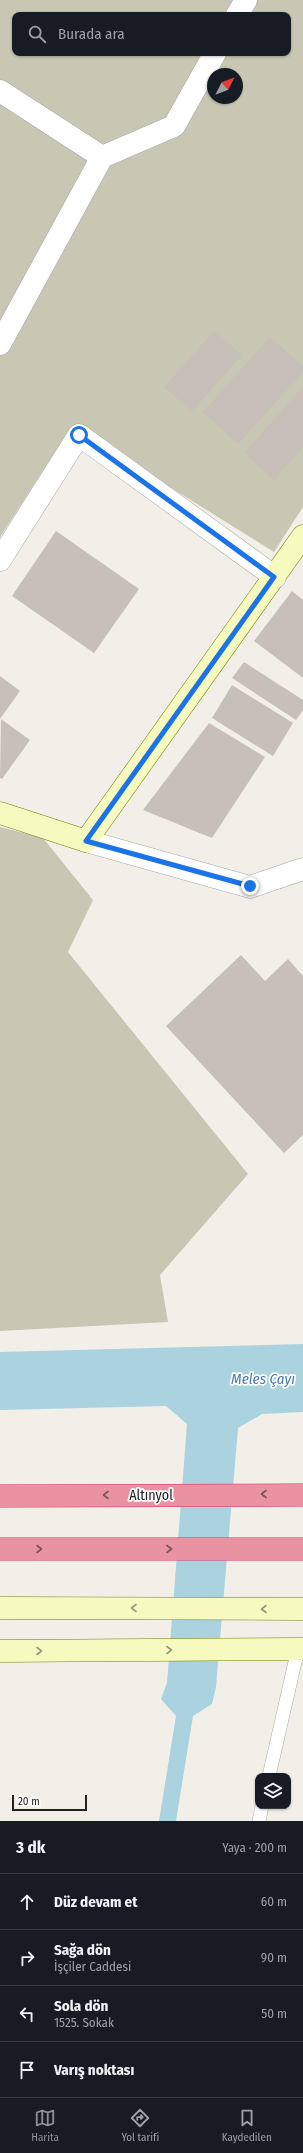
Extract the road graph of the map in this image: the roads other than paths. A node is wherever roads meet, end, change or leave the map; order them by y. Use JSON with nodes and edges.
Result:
{"nodes":[{"id":1,"x":246,"y":0,"type":"edge"},
{"id":2,"x":239,"y":12,"type":"edge"},
{"id":3,"x":214,"y":56,"type":"edge"},
{"id":4,"x":0,"y":90,"type":"edge"},
{"id":5,"x":102,"y":157,"type":"junction"},
{"id":6,"x":0,"y":344,"type":"edge"},
{"id":7,"x":303,"y":536,"type":"edge"},
{"id":8,"x":0,"y":560,"type":"edge"},
{"id":9,"x":274,"y":577,"type":"junction"},
{"id":10,"x":0,"y":813,"type":"edge"},
{"id":11,"x":86,"y":841,"type":"junction"},
{"id":12,"x":303,"y":869,"type":"edge"},
{"id":13,"x":303,"y":1494,"type":"edge"},
{"id":14,"x":0,"y":1496,"type":"edge"},
{"id":15,"x":0,"y":1549,"type":"edge"},
{"id":16,"x":303,"y":1549,"type":"edge"},
{"id":17,"x":0,"y":1608,"type":"edge"},
{"id":18,"x":303,"y":1609,"type":"edge"},
{"id":19,"x":301,"y":1649,"type":"edge"},
{"id":20,"x":0,"y":1651,"type":"edge"},
{"id":21,"x":270,"y":1773,"type":"edge"},
{"id":22,"x":261,"y":1809,"type":"edge"},
{"id":23,"x":259,"y":1821,"type":"edge"}],
"edges":[{"from":1,"to":2,"type":"street"},
{"from":3,"to":5,"type":"street"},
{"from":4,"to":5,"type":"street"},
{"from":5,"to":6,"type":"street"},
{"from":7,"to":9,"type":"main road"},
{"from":8,"to":9,"type":"street"},
{"from":9,"to":11,"type":"main road"},
{"from":10,"to":11,"type":"main road"},
{"from":11,"to":12,"type":"street"},
{"from":13,"to":14,"type":"highway","name":"Altınyol","one_way":true},
{"from":15,"to":16,"type":"highway","one_way":true},
{"from":18,"to":17,"type":"main road","one_way":true},
{"from":20,"to":19,"type":"main road","one_way":true},
{"from":19,"to":21,"type":"lane"},
{"from":22,"to":23,"type":"lane"}]}
